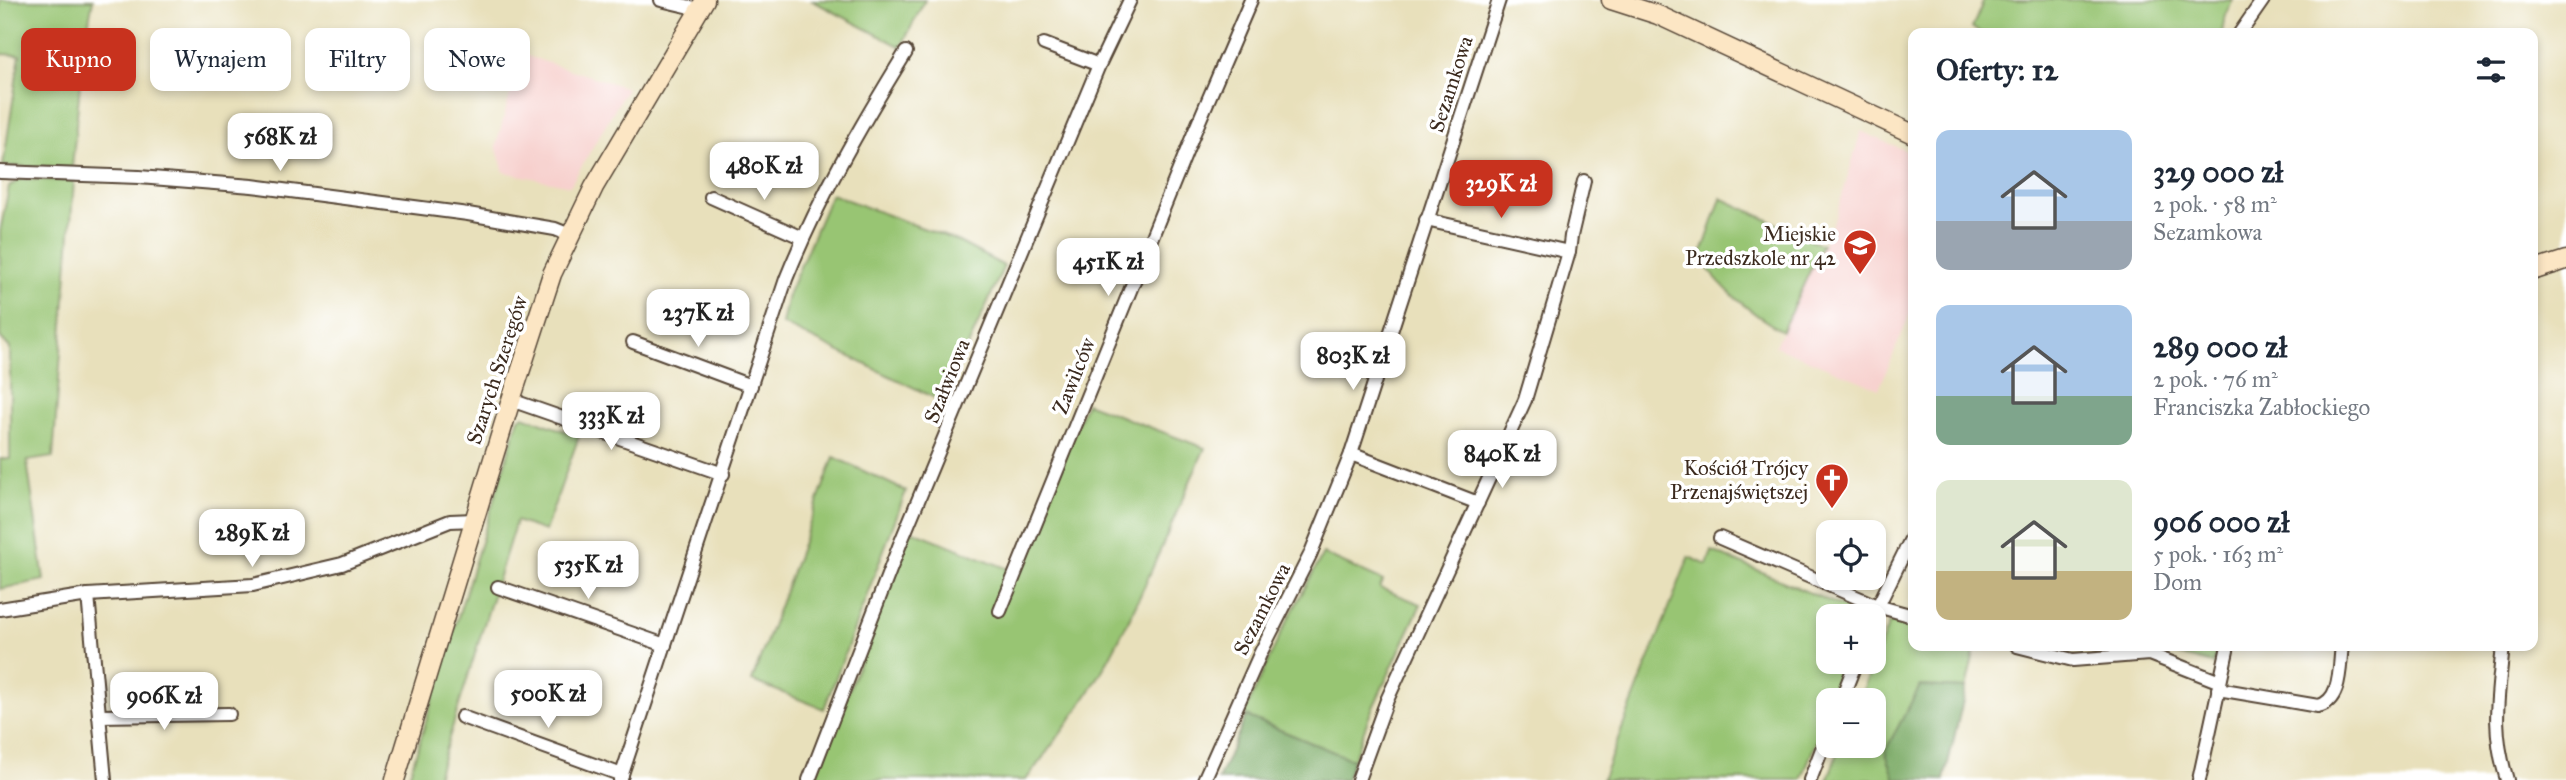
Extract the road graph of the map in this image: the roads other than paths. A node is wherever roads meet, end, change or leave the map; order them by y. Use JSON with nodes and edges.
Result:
{"nodes":[{"id":1,"x":660,"y":0,"type":"edge"},
{"id":2,"x":1130,"y":0,"type":"edge"},
{"id":3,"x":1251,"y":0,"type":"edge"},
{"id":4,"x":1499,"y":0,"type":"edge"},
{"id":5,"x":1611,"y":0,"type":"edge"},
{"id":6,"x":2263,"y":0,"type":"edge"},
{"id":7,"x":702,"y":5,"type":"edge"},
{"id":8,"x":2243,"y":28,"type":"edge"},
{"id":9,"x":1044,"y":44,"type":"dead end"},
{"id":10,"x":906,"y":52,"type":"dead end"},
{"id":11,"x":1099,"y":65,"type":"junction"},
{"id":12,"x":1908,"y":132,"type":"edge"},
{"id":13,"x":0,"y":172,"type":"edge"},
{"id":14,"x":1584,"y":181,"type":"dead end"},
{"id":15,"x":711,"y":197,"type":"dead end"},
{"id":16,"x":1426,"y":220,"type":"junction"},
{"id":17,"x":570,"y":235,"type":"junction"},
{"id":18,"x":803,"y":238,"type":"junction"},
{"id":19,"x":1569,"y":252,"type":"junction"},
{"id":20,"x":2566,"y":260,"type":"edge"},
{"id":21,"x":2538,"y":269,"type":"edge"},
{"id":22,"x":633,"y":342,"type":"dead end"},
{"id":23,"x":751,"y":386,"type":"junction"},
{"id":24,"x":511,"y":400,"type":"junction"},
{"id":25,"x":1351,"y":454,"type":"junction"},
{"id":26,"x":723,"y":474,"type":"junction"},
{"id":27,"x":1478,"y":503,"type":"junction"},
{"id":28,"x":474,"y":520,"type":"junction"},
{"id":29,"x":1720,"y":538,"type":"dead end"},
{"id":30,"x":1908,"y":545,"type":"edge"},
{"id":31,"x":498,"y":587,"type":"dead end"},
{"id":32,"x":88,"y":595,"type":"junction"},
{"id":33,"x":1860,"y":604,"type":"edge"},
{"id":34,"x":1878,"y":604,"type":"edge"},
{"id":35,"x":0,"y":609,"type":"edge"},
{"id":36,"x":1000,"y":611,"type":"dead end"},
{"id":37,"x":1886,"y":613,"type":"edge"},
{"id":38,"x":1908,"y":616,"type":"edge"},
{"id":39,"x":666,"y":645,"type":"junction"},
{"id":40,"x":2037,"y":651,"type":"edge"},
{"id":41,"x":2227,"y":651,"type":"edge"},
{"id":42,"x":2341,"y":651,"type":"edge"},
{"id":43,"x":2502,"y":651,"type":"edge"},
{"id":44,"x":2219,"y":685,"type":"junction"},
{"id":45,"x":229,"y":714,"type":"dead end"},
{"id":46,"x":99,"y":716,"type":"junction"},
{"id":47,"x":462,"y":717,"type":"dead end"},
{"id":48,"x":1819,"y":758,"type":"edge"},
{"id":49,"x":621,"y":777,"type":"edge"},
{"id":50,"x":105,"y":780,"type":"edge"},
{"id":51,"x":395,"y":780,"type":"edge"},
{"id":52,"x":809,"y":780,"type":"edge"},
{"id":53,"x":1204,"y":780,"type":"edge"},
{"id":54,"x":1358,"y":780,"type":"edge"},
{"id":55,"x":1810,"y":780,"type":"edge"},
{"id":56,"x":2199,"y":780,"type":"edge"},
{"id":57,"x":2507,"y":780,"type":"edge"}],
"edges":[{"from":1,"to":7,"type":"street"},
{"from":2,"to":11,"type":"street","name":"Szałwiowa"},
{"from":3,"to":36,"type":"street","name":"Zawilców"},
{"from":4,"to":16,"type":"street","name":"Sezamkowa"},
{"from":5,"to":12,"type":"street"},
{"from":6,"to":8,"type":"street"},
{"from":7,"to":17,"type":"street","name":"Szarych Szeregów"},
{"from":9,"to":11,"type":"street"},
{"from":10,"to":18,"type":"street"},
{"from":11,"to":52,"type":"street","name":"Szałwiowa"},
{"from":13,"to":17,"type":"street"},
{"from":14,"to":19,"type":"street"},
{"from":15,"to":18,"type":"street"},
{"from":16,"to":19,"type":"street"},
{"from":16,"to":25,"type":"street","name":"Sezamkowa"},
{"from":17,"to":24,"type":"street","name":"Szarych Szeregów"},
{"from":18,"to":23,"type":"street"},
{"from":19,"to":27,"type":"street"},
{"from":20,"to":21,"type":"street"},
{"from":22,"to":23,"type":"street"},
{"from":23,"to":26,"type":"street"},
{"from":24,"to":26,"type":"street"},
{"from":24,"to":28,"type":"street","name":"Szarych Szeregów"},
{"from":25,"to":27,"type":"street"},
{"from":25,"to":53,"type":"street","name":"Sezamkowa"},
{"from":26,"to":39,"type":"street"},
{"from":27,"to":54,"type":"street"},
{"from":28,"to":32,"type":"street"},
{"from":28,"to":51,"type":"street","name":"Szarych Szeregów"},
{"from":29,"to":33,"type":"street"},
{"from":30,"to":34,"type":"street"},
{"from":31,"to":39,"type":"street"},
{"from":32,"to":35,"type":"street"},
{"from":32,"to":46,"type":"street"},
{"from":37,"to":38,"type":"street"},
{"from":39,"to":49,"type":"street"},
{"from":40,"to":44,"type":"street"},
{"from":41,"to":44,"type":"street"},
{"from":42,"to":44,"type":"street"},
{"from":43,"to":57,"type":"street"},
{"from":44,"to":56,"type":"street"},
{"from":45,"to":46,"type":"street"},
{"from":46,"to":50,"type":"street"},
{"from":47,"to":49,"type":"street"},
{"from":48,"to":55,"type":"street"}]}
